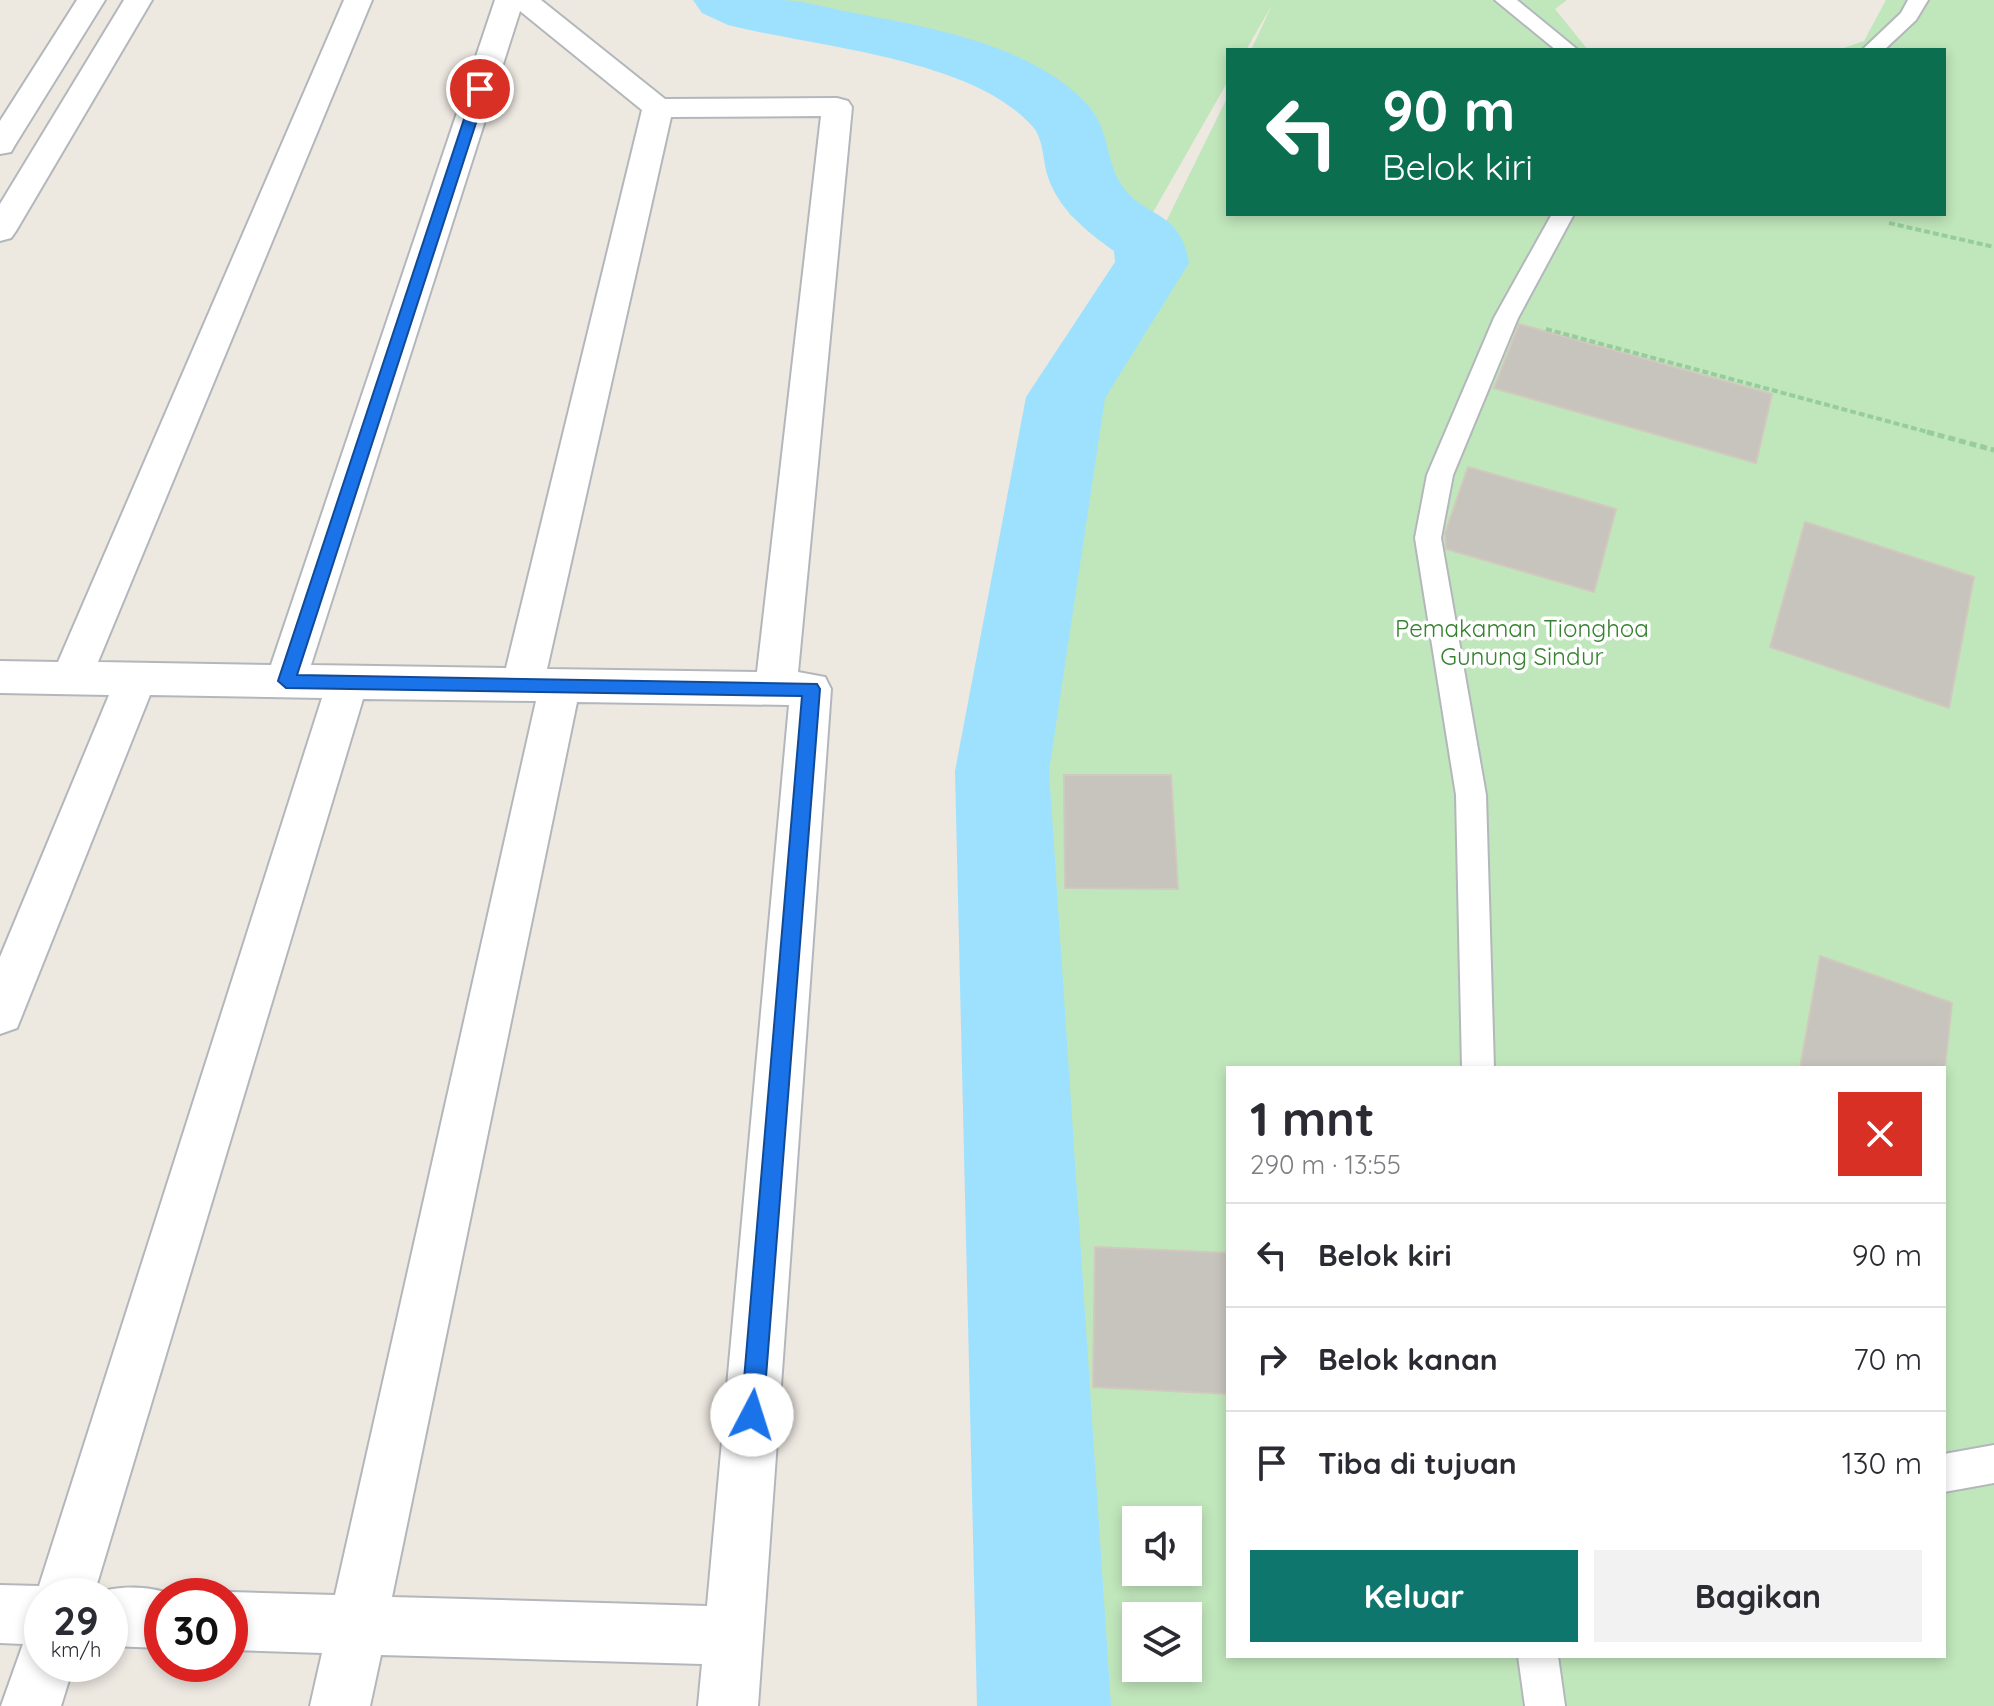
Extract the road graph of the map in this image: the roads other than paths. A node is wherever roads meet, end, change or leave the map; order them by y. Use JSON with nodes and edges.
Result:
{"nodes":[{"id":1,"x":91,"y":0,"type":"edge"},
{"id":2,"x":138,"y":0,"type":"edge"},
{"id":3,"x":358,"y":0,"type":"edge"},
{"id":4,"x":509,"y":0,"type":"edge"},
{"id":5,"x":524,"y":0,"type":"edge"},
{"id":6,"x":1505,"y":0,"type":"edge"},
{"id":7,"x":1918,"y":0,"type":"edge"},
{"id":8,"x":1565,"y":48,"type":"edge"},
{"id":9,"x":1874,"y":48,"type":"edge"},
{"id":10,"x":658,"y":108,"type":"junction"},
{"id":11,"x":0,"y":145,"type":"edge"},
{"id":12,"x":1562,"y":216,"type":"edge"},
{"id":13,"x":0,"y":231,"type":"edge"},
{"id":14,"x":0,"y":677,"type":"edge"},
{"id":15,"x":71,"y":678,"type":"junction"},
{"id":16,"x":136,"y":679,"type":"junction"},
{"id":17,"x":286,"y":681,"type":"junction"},
{"id":18,"x":348,"y":682,"type":"junction"},
{"id":19,"x":542,"y":685,"type":"junction"},
{"id":20,"x":776,"y":689,"type":"junction"},
{"id":21,"x":0,"y":1013,"type":"edge"},
{"id":22,"x":1478,"y":1066,"type":"edge"},
{"id":23,"x":1994,"y":1464,"type":"edge"},
{"id":24,"x":1946,"y":1473,"type":"edge"},
{"id":25,"x":71,"y":1578,"type":"edge"},
{"id":26,"x":0,"y":1614,"type":"edge"},
{"id":27,"x":24,"y":1615,"type":"edge"},
{"id":28,"x":248,"y":1622,"type":"edge"},
{"id":29,"x":358,"y":1625,"type":"junction"},
{"id":30,"x":734,"y":1636,"type":"junction"},
{"id":31,"x":1538,"y":1658,"type":"edge"},
{"id":32,"x":38,"y":1682,"type":"edge"},
{"id":33,"x":31,"y":1706,"type":"edge"},
{"id":34,"x":340,"y":1706,"type":"edge"},
{"id":35,"x":728,"y":1706,"type":"edge"},
{"id":36,"x":1545,"y":1706,"type":"edge"}],
"edges":[{"from":1,"to":11,"type":"street"},
{"from":2,"to":13,"type":"street"},
{"from":3,"to":15,"type":"street"},
{"from":4,"to":17,"type":"street"},
{"from":5,"to":10,"type":"street"},
{"from":6,"to":8,"type":"lane"},
{"from":7,"to":9,"type":"lane"},
{"from":10,"to":19,"type":"street"},
{"from":10,"to":20,"type":"street"},
{"from":12,"to":22,"type":"lane"},
{"from":14,"to":15,"type":"street"},
{"from":15,"to":16,"type":"street"},
{"from":16,"to":17,"type":"street"},
{"from":16,"to":21,"type":"street"},
{"from":17,"to":18,"type":"street"},
{"from":18,"to":19,"type":"street"},
{"from":18,"to":25,"type":"street"},
{"from":19,"to":20,"type":"street"},
{"from":19,"to":29,"type":"street"},
{"from":20,"to":30,"type":"street"},
{"from":23,"to":24,"type":"lane"},
{"from":26,"to":27,"type":"street"},
{"from":28,"to":29,"type":"street"},
{"from":29,"to":30,"type":"street"},
{"from":29,"to":34,"type":"street"},
{"from":30,"to":35,"type":"street"},
{"from":31,"to":36,"type":"lane"},
{"from":32,"to":33,"type":"street"}]}
